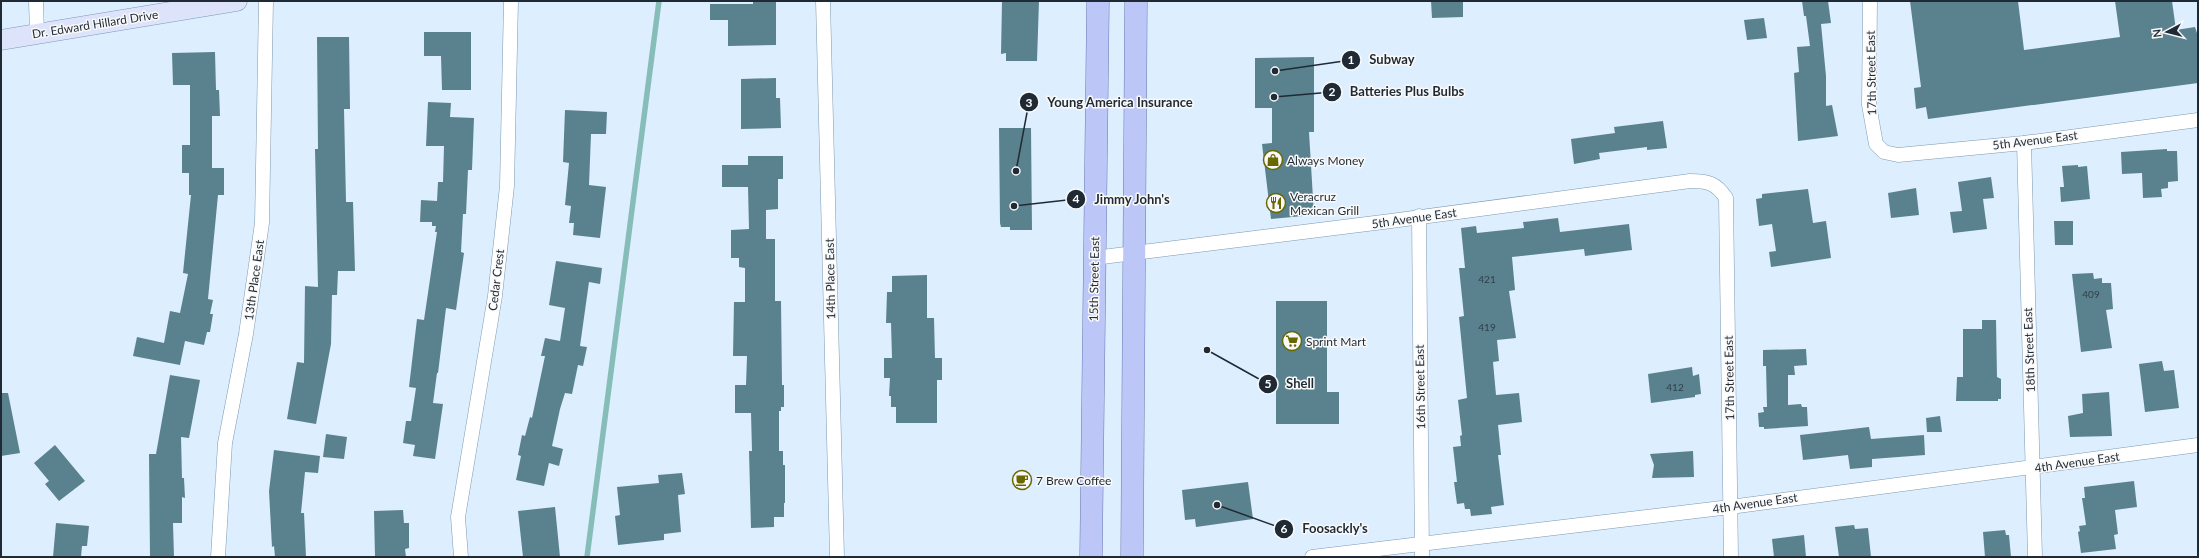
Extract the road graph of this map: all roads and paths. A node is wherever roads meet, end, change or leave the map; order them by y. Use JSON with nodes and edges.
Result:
{"nodes":[{"id":1,"x":36,"y":1,"type":"edge"},
{"id":2,"x":237,"y":1,"type":"edge"},
{"id":3,"x":266,"y":1,"type":"edge"},
{"id":4,"x":511,"y":1,"type":"edge"},
{"id":5,"x":824,"y":1,"type":"edge"},
{"id":6,"x":1098,"y":1,"type":"edge"},
{"id":7,"x":1136,"y":1,"type":"edge"},
{"id":8,"x":1870,"y":1,"type":"edge"},
{"id":9,"x":37,"y":34,"type":"junction"},
{"id":10,"x":1,"y":40,"type":"edge"},
{"id":11,"x":2198,"y":120,"type":"edge"},
{"id":12,"x":2024,"y":142,"type":"junction"},
{"id":13,"x":1876,"y":144,"type":"joint"},
{"id":14,"x":1726,"y":198,"type":"joint"},
{"id":15,"x":1419,"y":216,"type":"junction"},
{"id":16,"x":1133,"y":253,"type":"junction"},
{"id":17,"x":1094,"y":258,"type":"junction"},
{"id":18,"x":2198,"y":445,"type":"edge"},
{"id":19,"x":2033,"y":468,"type":"junction"},
{"id":20,"x":1730,"y":507,"type":"junction"},
{"id":21,"x":1422,"y":550,"type":"edge"},
{"id":22,"x":218,"y":557,"type":"edge"},
{"id":23,"x":461,"y":557,"type":"edge"},
{"id":24,"x":836,"y":557,"type":"edge"},
{"id":25,"x":1091,"y":557,"type":"edge"},
{"id":26,"x":1132,"y":557,"type":"edge"},
{"id":27,"x":1312,"y":557,"type":"edge"},
{"id":28,"x":1731,"y":557,"type":"edge"},
{"id":29,"x":2035,"y":557,"type":"edge"}],
"edges":[{"from":1,"to":9,"type":"street"},
{"from":2,"to":9,"type":"street","name":"Dr. Edward Hillard Drive"},
{"from":3,"to":22,"type":"street","name":"13th Place East"},
{"from":4,"to":23,"type":"street","name":"Cedar Crest"},
{"from":5,"to":24,"type":"street","name":"14th Place East"},
{"from":6,"to":17,"type":"main road","name":"15th Street East"},
{"from":7,"to":16,"type":"main road"},
{"from":8,"to":13,"type":"street","name":"17th Street East"},
{"from":9,"to":10,"type":"street","name":"Dr. Edward Hillard Drive"},
{"from":11,"to":12,"type":"street","name":"5th Avenue East"},
{"from":12,"to":13,"type":"street","name":"5th Avenue East"},
{"from":12,"to":19,"type":"street","name":"18th Street East"},
{"from":14,"to":15,"type":"street","name":"5th Avenue East"},
{"from":14,"to":20,"type":"street","name":"17th Street East"},
{"from":15,"to":16,"type":"street","name":"5th Avenue East"},
{"from":15,"to":21,"type":"street","name":"16th Street East"},
{"from":16,"to":17,"type":"street","name":"5th Avenue East"},
{"from":16,"to":26,"type":"main road"},
{"from":17,"to":25,"type":"main road","name":"15th Street East"},
{"from":18,"to":19,"type":"street","name":"4th Avenue East"},
{"from":19,"to":20,"type":"street","name":"4th Avenue East"},
{"from":19,"to":29,"type":"street","name":"18th Street East"},
{"from":20,"to":21,"type":"street","name":"4th Avenue East"},
{"from":20,"to":28,"type":"street","name":"17th Street East"},
{"from":21,"to":27,"type":"street","name":"4th Avenue East"}]}
